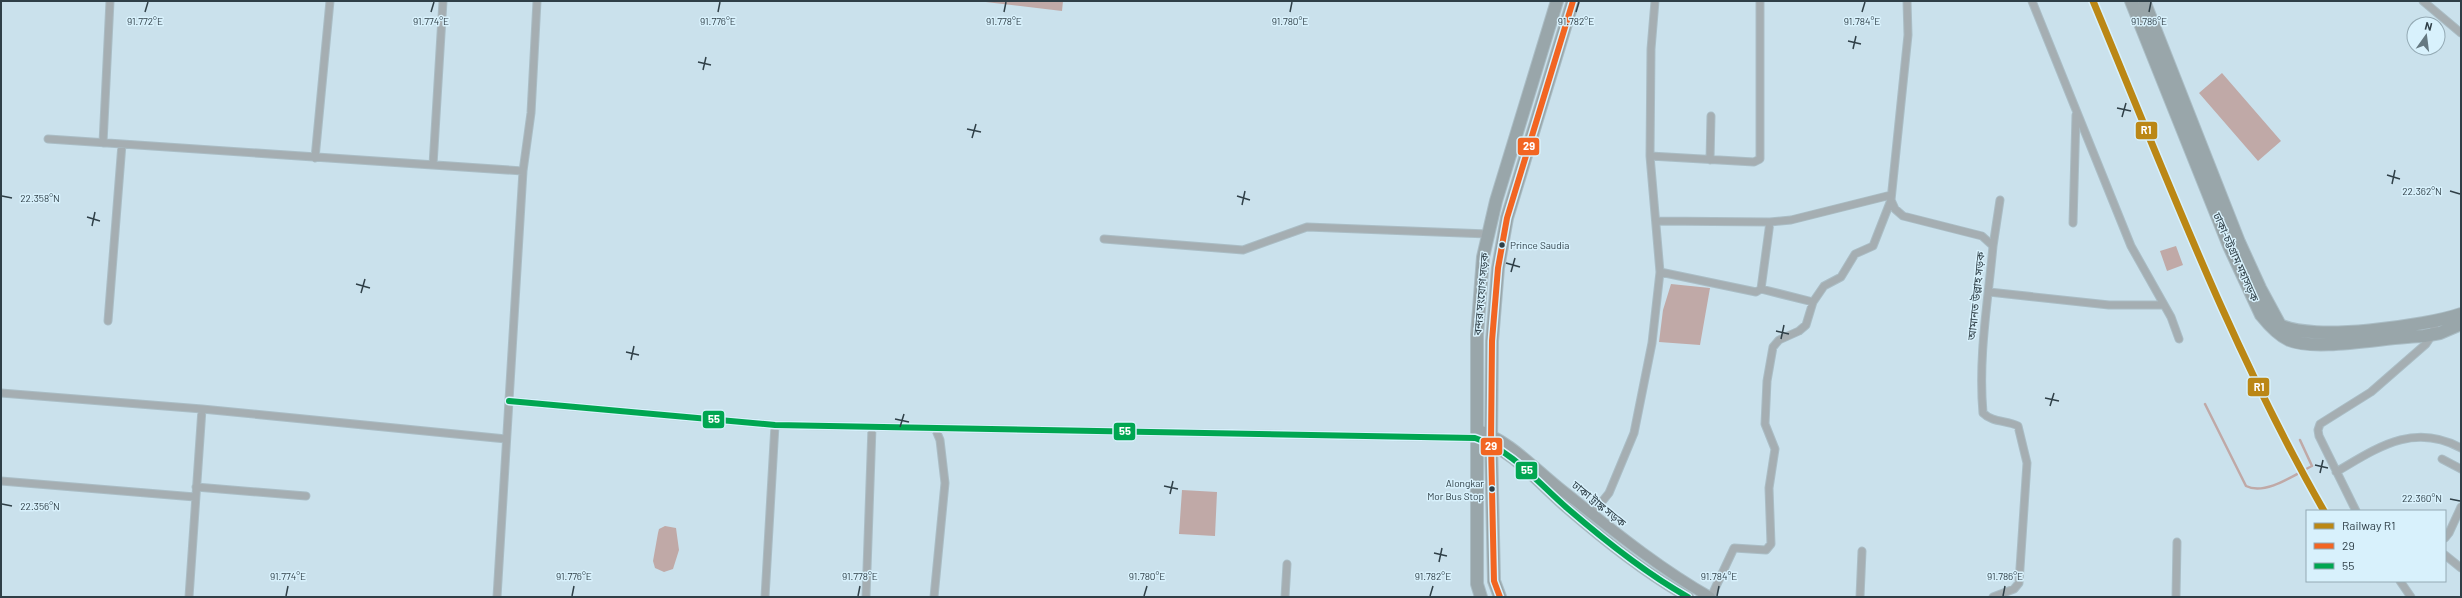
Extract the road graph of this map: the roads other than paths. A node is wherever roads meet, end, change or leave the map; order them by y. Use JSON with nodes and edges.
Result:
{"nodes":[{"id":1,"x":110,"y":1,"type":"edge"},
{"id":2,"x":330,"y":1,"type":"edge"},
{"id":3,"x":443,"y":1,"type":"edge"},
{"id":4,"x":537,"y":1,"type":"edge"},
{"id":5,"x":1557,"y":1,"type":"edge"},
{"id":6,"x":1573,"y":1,"type":"edge"},
{"id":7,"x":1655,"y":1,"type":"edge"},
{"id":8,"x":1760,"y":1,"type":"edge"},
{"id":9,"x":1907,"y":1,"type":"edge"},
{"id":10,"x":2032,"y":1,"type":"edge"},
{"id":11,"x":2131,"y":1,"type":"edge"},
{"id":12,"x":2144,"y":1,"type":"edge"},
{"id":13,"x":2423,"y":1,"type":"edge"},
{"id":14,"x":2461,"y":33,"type":"edge"},
{"id":15,"x":2076,"y":112,"type":"junction"},
{"id":16,"x":1711,"y":116,"type":"dead end"},
{"id":17,"x":48,"y":139,"type":"dead end"},
{"id":18,"x":103,"y":143,"type":"junction"},
{"id":19,"x":122,"y":144,"type":"junction"},
{"id":20,"x":1650,"y":156,"type":"junction"},
{"id":21,"x":315,"y":158,"type":"junction"},
{"id":22,"x":1710,"y":160,"type":"junction"},
{"id":23,"x":433,"y":165,"type":"junction"},
{"id":24,"x":523,"y":170,"type":"junction"},
{"id":25,"x":1891,"y":198,"type":"junction"},
{"id":26,"x":2000,"y":200,"type":"dead end"},
{"id":27,"x":1657,"y":221,"type":"junction"},
{"id":28,"x":1770,"y":222,"type":"junction"},
{"id":29,"x":2073,"y":223,"type":"dead end"},
{"id":30,"x":1488,"y":234,"type":"junction"},
{"id":31,"x":1104,"y":239,"type":"dead end"},
{"id":32,"x":1993,"y":246,"type":"junction"},
{"id":33,"x":1660,"y":272,"type":"junction"},
{"id":34,"x":1761,"y":289,"type":"junction"},
{"id":35,"x":1989,"y":292,"type":"junction"},
{"id":36,"x":1813,"y":302,"type":"junction"},
{"id":37,"x":2164,"y":305,"type":"junction"},
{"id":38,"x":2461,"y":314,"type":"edge"},
{"id":39,"x":108,"y":320,"type":"dead end"},
{"id":40,"x":2436,"y":322,"type":"junction"},
{"id":41,"x":2461,"y":324,"type":"edge"},
{"id":42,"x":2432,"y":335,"type":"junction"},
{"id":43,"x":2179,"y":339,"type":"dead end"},
{"id":44,"x":1,"y":393,"type":"edge"},
{"id":45,"x":509,"y":401,"type":"junction"},
{"id":46,"x":202,"y":409,"type":"junction"},
{"id":47,"x":775,"y":425,"type":"junction"},
{"id":48,"x":872,"y":427,"type":"junction"},
{"id":49,"x":935,"y":428,"type":"junction"},
{"id":50,"x":1475,"y":434,"type":"junction"},
{"id":51,"x":1491,"y":439,"type":"junction"},
{"id":52,"x":506,"y":440,"type":"junction"},
{"id":53,"x":2461,"y":448,"type":"edge"},
{"id":54,"x":2442,"y":459,"type":"dead end"},
{"id":55,"x":2461,"y":470,"type":"edge"},
{"id":56,"x":2336,"y":472,"type":"junction"},
{"id":57,"x":1,"y":481,"type":"edge"},
{"id":58,"x":196,"y":487,"type":"junction"},
{"id":59,"x":306,"y":496,"type":"dead end"},
{"id":60,"x":196,"y":497,"type":"junction"},
{"id":61,"x":2461,"y":507,"type":"edge"},
{"id":62,"x":2355,"y":510,"type":"edge"},
{"id":63,"x":1592,"y":514,"type":"junction"},
{"id":64,"x":2446,"y":537,"type":"edge"},
{"id":65,"x":2177,"y":542,"type":"dead end"},
{"id":66,"x":1862,"y":551,"type":"dead end"},
{"id":67,"x":2446,"y":557,"type":"edge"},
{"id":68,"x":1287,"y":564,"type":"dead end"},
{"id":69,"x":2461,"y":568,"type":"edge"},
{"id":70,"x":2401,"y":582,"type":"edge"},
{"id":71,"x":189,"y":597,"type":"edge"},
{"id":72,"x":498,"y":597,"type":"edge"},
{"id":73,"x":765,"y":597,"type":"edge"},
{"id":74,"x":866,"y":597,"type":"edge"},
{"id":75,"x":934,"y":597,"type":"edge"},
{"id":76,"x":1285,"y":597,"type":"edge"},
{"id":77,"x":1482,"y":597,"type":"edge"},
{"id":78,"x":1500,"y":597,"type":"edge"},
{"id":79,"x":1688,"y":597,"type":"edge"},
{"id":80,"x":1710,"y":597,"type":"edge"},
{"id":81,"x":1860,"y":597,"type":"edge"},
{"id":82,"x":1993,"y":597,"type":"edge"},
{"id":83,"x":2176,"y":597,"type":"edge"},
{"id":84,"x":2411,"y":597,"type":"edge"}],
"edges":[{"from":1,"to":18,"type":"street"},
{"from":2,"to":21,"type":"street"},
{"from":3,"to":23,"type":"street"},
{"from":4,"to":24,"type":"street"},
{"from":5,"to":30,"type":"highway","name":"বন্দর সংযোগ সড়ক"},
{"from":6,"to":51,"type":"highway","name":"বন্দর সংযোগ সড়ক"},
{"from":7,"to":20,"type":"street"},
{"from":8,"to":22,"type":"street"},
{"from":9,"to":25,"type":"street"},
{"from":10,"to":15,"type":"street"},
{"from":11,"to":42,"type":"highway","name":"ঢাকা-চট্টগ্রাম মহাসড়ক"},
{"from":12,"to":40,"type":"highway","name":"ঢাকা-চট্টগ্রাম মহাসড়ক"},
{"from":13,"to":14,"type":"street"},
{"from":15,"to":29,"type":"street"},
{"from":15,"to":37,"type":"street"},
{"from":16,"to":22,"type":"street"},
{"from":17,"to":18,"type":"street"},
{"from":18,"to":19,"type":"street"},
{"from":19,"to":21,"type":"street"},
{"from":19,"to":39,"type":"street"},
{"from":20,"to":22,"type":"street"},
{"from":20,"to":27,"type":"street"},
{"from":21,"to":23,"type":"street"},
{"from":23,"to":24,"type":"street"},
{"from":24,"to":45,"type":"street"},
{"from":25,"to":28,"type":"street"},
{"from":25,"to":32,"type":"street","name":"আমানত উল্লাহ সড়ক"},
{"from":25,"to":36,"type":"street"},
{"from":26,"to":32,"type":"street"},
{"from":27,"to":28,"type":"street"},
{"from":27,"to":33,"type":"street"},
{"from":28,"to":34,"type":"street"},
{"from":30,"to":31,"type":"street"},
{"from":30,"to":50,"type":"highway","name":"বন্দর সংযোগ সড়ক"},
{"from":32,"to":35,"type":"street","name":"আমানত উল্লাহ সড়ক"},
{"from":33,"to":34,"type":"street"},
{"from":33,"to":63,"type":"street"},
{"from":34,"to":36,"type":"street"},
{"from":35,"to":37,"type":"street"},
{"from":35,"to":82,"type":"street","name":"আমানত উল্লাহ সড়ক"},
{"from":36,"to":80,"type":"street"},
{"from":37,"to":43,"type":"street"},
{"from":38,"to":40,"type":"highway","name":"ঢাকা-চট্টগ্রাম মহাসড়ক"},
{"from":40,"to":42,"type":"street"},
{"from":41,"to":42,"type":"highway","name":"ঢাকা-চট্টগ্রাম মহাসড়ক"},
{"from":42,"to":56,"type":"street"},
{"from":44,"to":46,"type":"street"},
{"from":45,"to":47,"type":"street"},
{"from":45,"to":52,"type":"street"},
{"from":46,"to":52,"type":"street"},
{"from":46,"to":58,"type":"street"},
{"from":47,"to":48,"type":"street"},
{"from":47,"to":73,"type":"street"},
{"from":48,"to":49,"type":"street"},
{"from":48,"to":74,"type":"street"},
{"from":49,"to":50,"type":"street"},
{"from":49,"to":75,"type":"street"},
{"from":50,"to":51,"type":"main road","name":"ঢাকা ট্রাঙ্ক সড়ক"},
{"from":50,"to":77,"type":"highway","name":"বন্দর সংযোগ সড়ক"},
{"from":51,"to":63,"type":"main road","name":"ঢাকা ট্রাঙ্ক সড়ক"},
{"from":51,"to":78,"type":"highway","name":"বন্দর সংযোগ সড়ক"},
{"from":51,"to":79,"type":"main road","name":"ঢাকা ট্রাঙ্ক সড়ক"},
{"from":52,"to":72,"type":"street"},
{"from":53,"to":56,"type":"street"},
{"from":54,"to":55,"type":"street"},
{"from":56,"to":62,"type":"street"},
{"from":57,"to":60,"type":"street"},
{"from":58,"to":59,"type":"street"},
{"from":58,"to":60,"type":"street"},
{"from":60,"to":71,"type":"street"},
{"from":61,"to":64,"type":"street"},
{"from":63,"to":80,"type":"main road","name":"ঢাকা ট্রাঙ্ক সড়ক"},
{"from":65,"to":83,"type":"street"},
{"from":66,"to":81,"type":"street"},
{"from":67,"to":69,"type":"street"},
{"from":68,"to":76,"type":"street"},
{"from":70,"to":84,"type":"street"}]}
